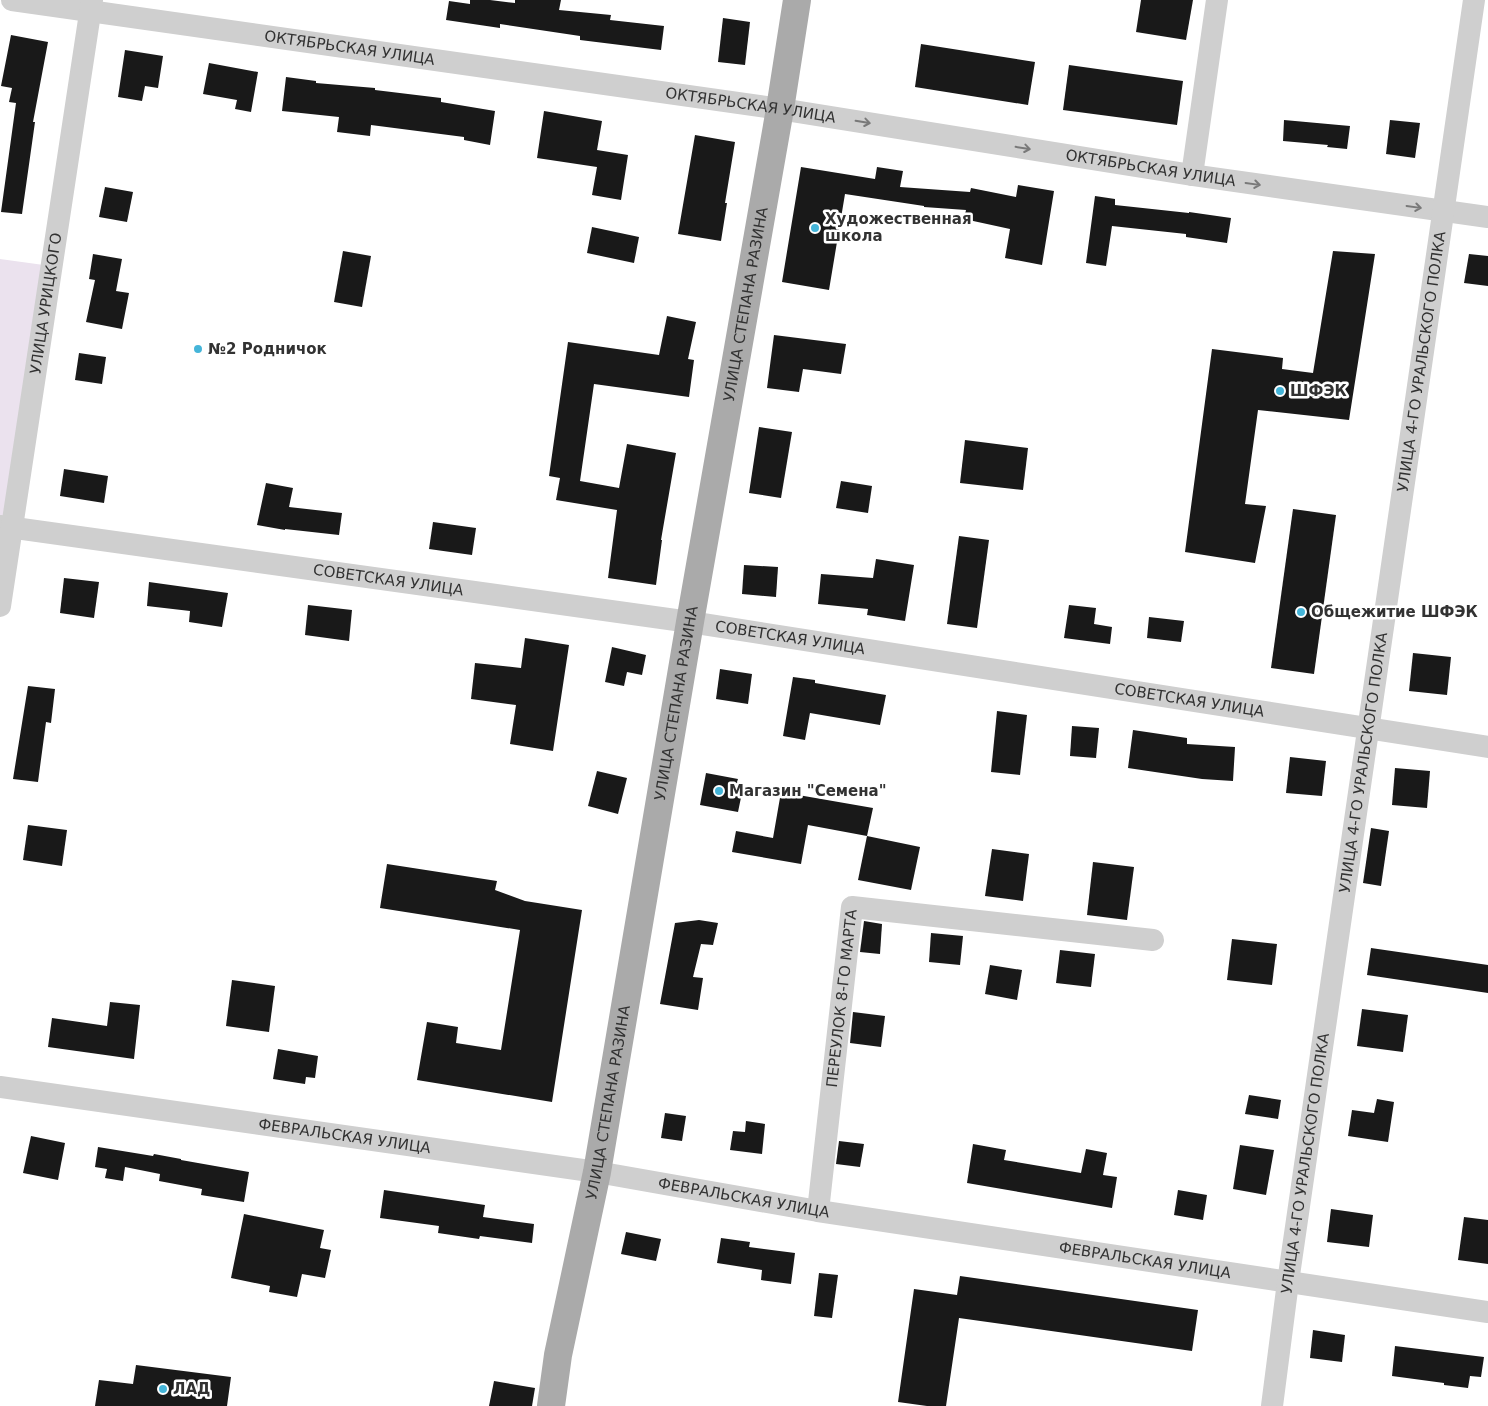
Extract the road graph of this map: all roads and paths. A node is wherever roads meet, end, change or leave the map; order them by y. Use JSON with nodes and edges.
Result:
{"nodes":[{"id":1,"x":12,"y":0,"type":"edge"},
{"id":2,"x":796,"y":0,"type":"edge"},
{"id":3,"x":1217,"y":0,"type":"edge"},
{"id":4,"x":1474,"y":0,"type":"edge"},
{"id":5,"x":91,"y":6,"type":"edge"},
{"id":6,"x":780,"y":109,"type":"junction"},
{"id":7,"x":1192,"y":175,"type":"junction"},
{"id":8,"x":1443,"y":211,"type":"junction"},
{"id":9,"x":1488,"y":217,"type":"edge"},
{"id":10,"x":6,"y":527,"type":"edge"},
{"id":11,"x":0,"y":606,"type":"edge"},
{"id":12,"x":690,"y":622,"type":"junction"},
{"id":13,"x":1368,"y":729,"type":"junction"},
{"id":14,"x":1488,"y":747,"type":"edge"},
{"id":15,"x":1153,"y":940,"type":"dead end"},
{"id":16,"x":0,"y":1087,"type":"edge"},
{"id":17,"x":597,"y":1172,"type":"junction"},
{"id":18,"x":818,"y":1211,"type":"junction"},
{"id":19,"x":1288,"y":1282,"type":"junction"},
{"id":20,"x":1488,"y":1312,"type":"edge"},
{"id":21,"x":552,"y":1406,"type":"edge"},
{"id":22,"x":1272,"y":1406,"type":"edge"}],
"edges":[{"from":1,"to":5,"type":"street","name":"ОКТЯБРЬСКАЯ УЛИЦА"},
{"from":2,"to":6,"type":"main road","name":"УЛИЦА СТЕПАНА РАЗИНА"},
{"from":3,"to":7,"type":"street"},
{"from":4,"to":8,"type":"street","name":"УЛИЦА 4-ГО УРАЛЬСКОГО ПОЛКА"},
{"from":5,"to":6,"type":"street","name":"ОКТЯБРЬСКАЯ УЛИЦА"},
{"from":5,"to":10,"type":"street","name":"УЛИЦА УРИЦКОГО"},
{"from":6,"to":7,"type":"street","name":"ОКТЯБРЬСКАЯ УЛИЦА","one_way":true},
{"from":6,"to":12,"type":"main road","name":"УЛИЦА СТЕПАНА РАЗИНА"},
{"from":7,"to":8,"type":"street","name":"ОКТЯБРЬСКАЯ УЛИЦА","one_way":true},
{"from":8,"to":9,"type":"street","name":"ОКТЯБРЬСКАЯ УЛИЦА"},
{"from":8,"to":13,"type":"street","name":"УЛИЦА 4-ГО УРАЛЬСКОГО ПОЛКА"},
{"from":10,"to":11,"type":"street","name":"УЛИЦА УРИЦКОГО"},
{"from":10,"to":12,"type":"street","name":"СОВЕТСКАЯ УЛИЦА"},
{"from":12,"to":13,"type":"street","name":"СОВЕТСКАЯ УЛИЦА"},
{"from":12,"to":17,"type":"main road","name":"УЛИЦА СТЕПАНА РАЗИНА"},
{"from":13,"to":14,"type":"street","name":"СОВЕТСКАЯ УЛИЦА"},
{"from":13,"to":19,"type":"street","name":"УЛИЦА 4-ГО УРАЛЬСКОГО ПОЛКА"},
{"from":15,"to":18,"type":"street","name":"ПЕРЕУЛОК 8-ГО МАРТА"},
{"from":16,"to":17,"type":"street","name":"ФЕВРАЛЬСКАЯ УЛИЦА"},
{"from":17,"to":18,"type":"street","name":"ФЕВРАЛЬСКАЯ УЛИЦА"},
{"from":17,"to":21,"type":"main road","name":"УЛИЦА СТЕПАНА РАЗИНА"},
{"from":18,"to":19,"type":"street","name":"ФЕВРАЛЬСКАЯ УЛИЦА"},
{"from":19,"to":20,"type":"street","name":"ФЕВРАЛЬСКАЯ УЛИЦА"},
{"from":19,"to":22,"type":"street","name":"УЛИЦА 4-ГО УРАЛЬСКОГО ПОЛКА"}]}
